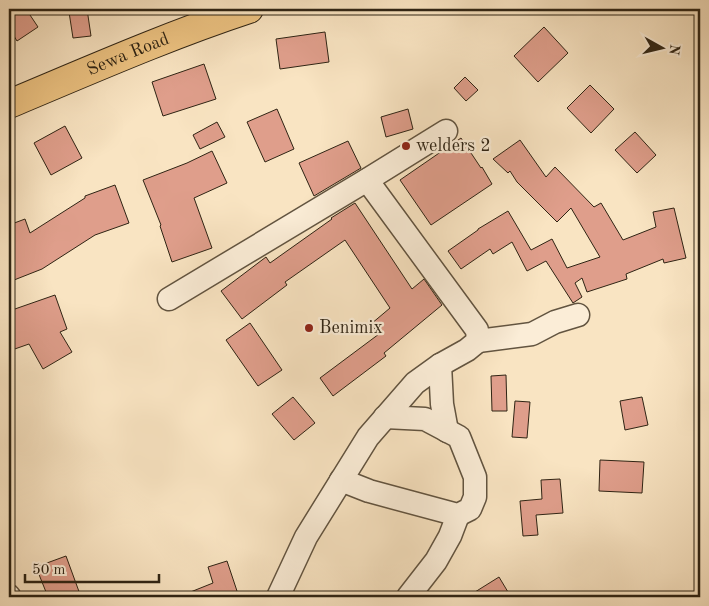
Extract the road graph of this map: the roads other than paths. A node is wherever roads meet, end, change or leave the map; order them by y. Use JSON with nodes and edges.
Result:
{"nodes":[{"id":1,"x":249,"y":9,"type":"edge"},
{"id":2,"x":9,"y":104,"type":"edge"},
{"id":3,"x":446,"y":131,"type":"dead end"},
{"id":4,"x":367,"y":180,"type":"junction"},
{"id":5,"x":169,"y":299,"type":"dead end"},
{"id":6,"x":578,"y":315,"type":"dead end"},
{"id":7,"x":478,"y":342,"type":"junction"},
{"id":8,"x":440,"y":365,"type":"junction"},
{"id":9,"x":385,"y":417,"type":"junction"},
{"id":10,"x":447,"y":431,"type":"junction"},
{"id":11,"x":341,"y":480,"type":"junction"},
{"id":12,"x":458,"y":515,"type":"junction"},
{"id":13,"x":278,"y":597,"type":"edge"},
{"id":14,"x":408,"y":597,"type":"edge"}],
"edges":[{"from":1,"to":2,"type":"main road","name":"Sewa Road"},
{"from":3,"to":4,"type":"street"},
{"from":4,"to":5,"type":"street"},
{"from":4,"to":7,"type":"street"},
{"from":6,"to":7,"type":"street"},
{"from":7,"to":8,"type":"street"},
{"from":8,"to":9,"type":"street"},
{"from":8,"to":10,"type":"street"},
{"from":9,"to":10,"type":"street"},
{"from":9,"to":11,"type":"street"},
{"from":10,"to":12,"type":"street"},
{"from":11,"to":12,"type":"street"},
{"from":11,"to":13,"type":"street"},
{"from":12,"to":14,"type":"street"}]}
